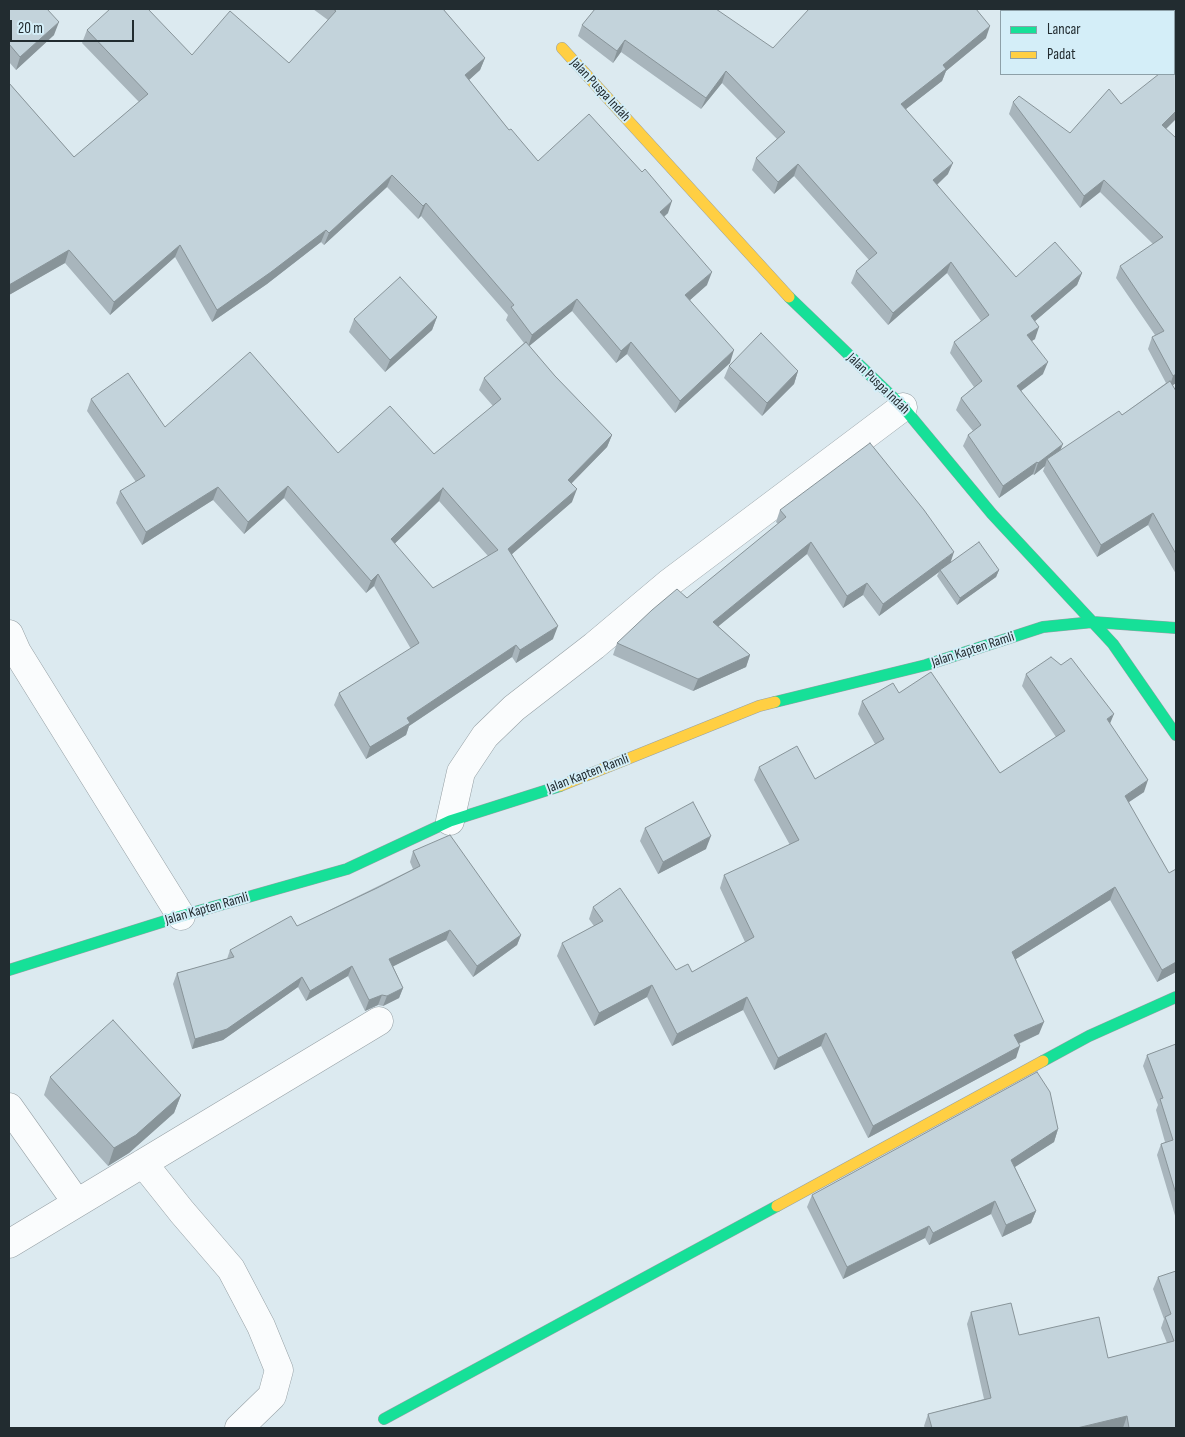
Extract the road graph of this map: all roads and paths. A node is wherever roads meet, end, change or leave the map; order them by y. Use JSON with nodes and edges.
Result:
{"nodes":[{"id":1,"x":562,"y":48,"type":"dead end"},
{"id":2,"x":903,"y":407,"type":"junction"},
{"id":3,"x":1093,"y":622,"type":"junction"},
{"id":4,"x":1176,"y":628,"type":"edge"},
{"id":5,"x":9,"y":634,"type":"edge"},
{"id":6,"x":1176,"y":735,"type":"edge"},
{"id":7,"x":450,"y":821,"type":"junction"},
{"id":8,"x":181,"y":916,"type":"junction"},
{"id":9,"x":9,"y":970,"type":"edge"},
{"id":10,"x":1176,"y":997,"type":"edge"},
{"id":11,"x":380,"y":1021,"type":"dead end"},
{"id":12,"x":9,"y":1106,"type":"edge"},
{"id":13,"x":143,"y":1163,"type":"junction"},
{"id":14,"x":77,"y":1203,"type":"junction"},
{"id":15,"x":9,"y":1244,"type":"edge"},
{"id":16,"x":384,"y":1419,"type":"dead end"},
{"id":17,"x":240,"y":1428,"type":"edge"}],
"edges":[{"from":1,"to":2,"type":"street","name":"Jalan Puspa Indah"},
{"from":2,"to":3,"type":"street","name":"Jalan Puspa Indah"},
{"from":2,"to":7,"type":"street"},
{"from":3,"to":4,"type":"street","name":"Jalan Kapten Ramli"},
{"from":3,"to":6,"type":"street","name":"Jalan Puspa Indah"},
{"from":3,"to":7,"type":"street","name":"Jalan Kapten Ramli"},
{"from":5,"to":8,"type":"street"},
{"from":7,"to":8,"type":"street","name":"Jalan Kapten Ramli"},
{"from":8,"to":9,"type":"street","name":"Jalan Kapten Ramli"},
{"from":10,"to":16,"type":"street"},
{"from":11,"to":13,"type":"street"},
{"from":12,"to":14,"type":"street"},
{"from":13,"to":14,"type":"street"},
{"from":13,"to":17,"type":"street"},
{"from":14,"to":15,"type":"street"}]}
